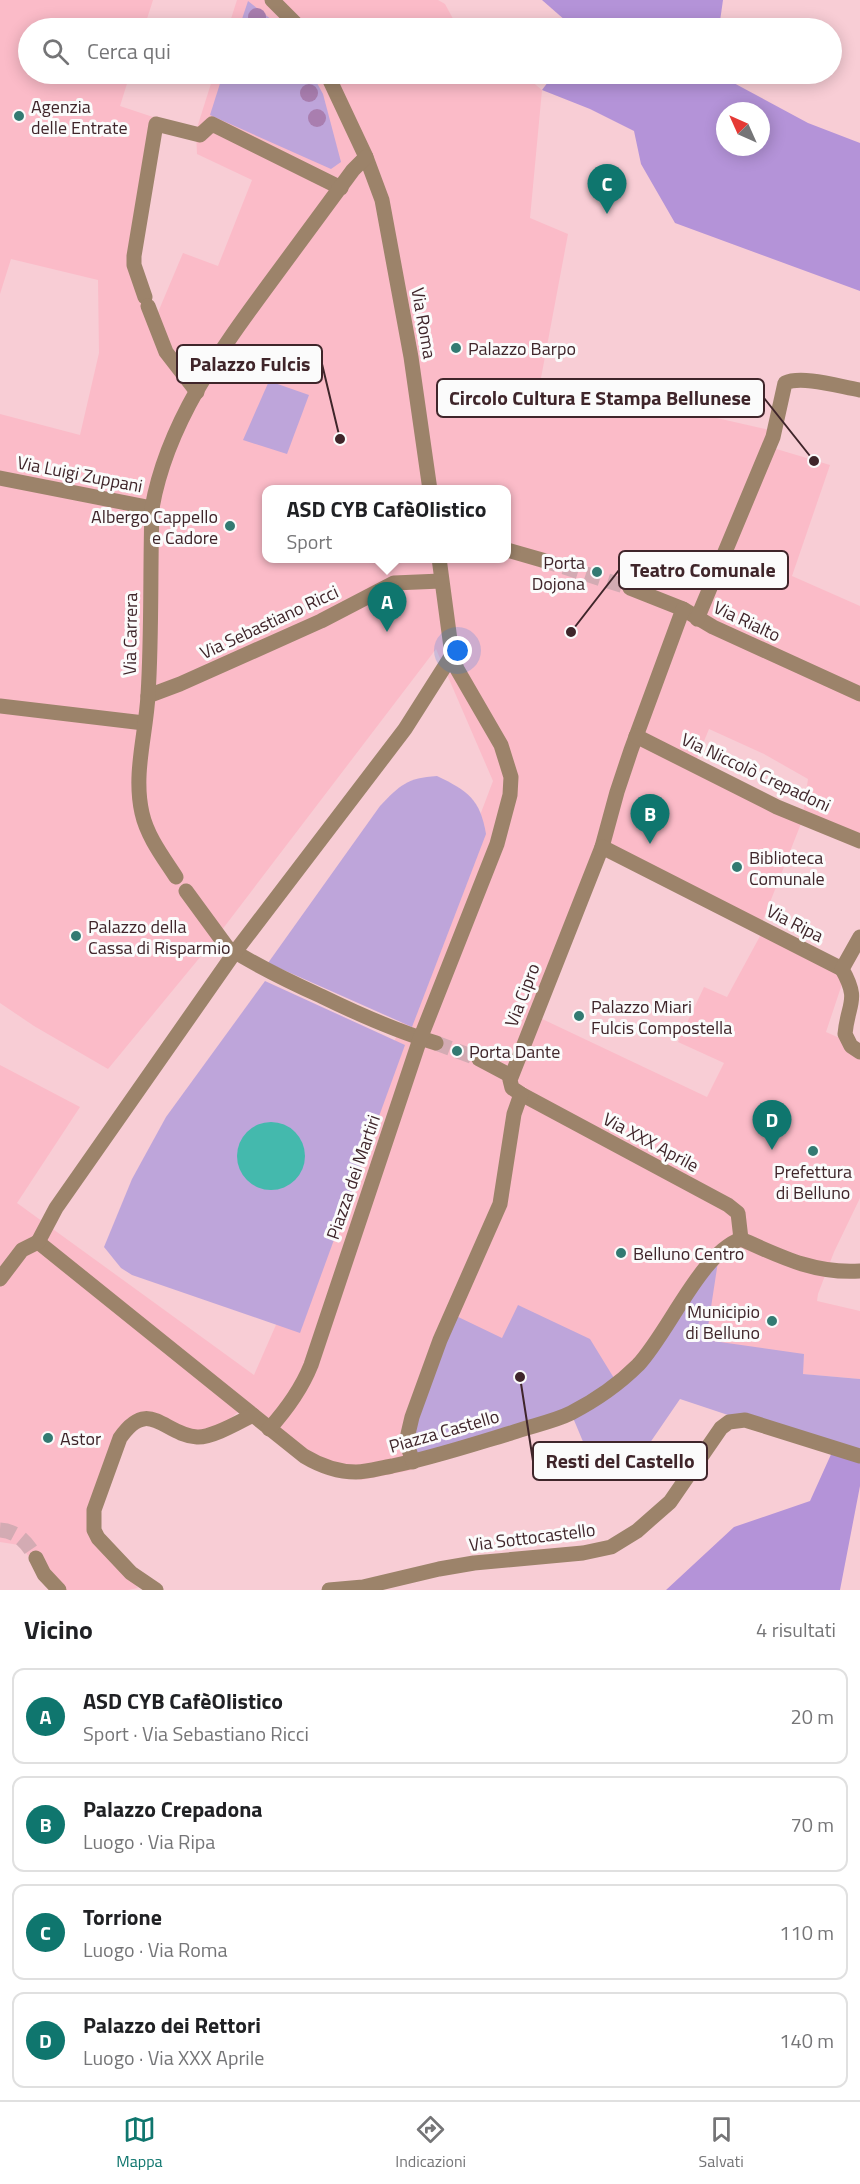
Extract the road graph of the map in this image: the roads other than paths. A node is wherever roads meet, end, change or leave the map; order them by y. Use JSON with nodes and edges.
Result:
{"nodes":[{"id":1,"x":272,"y":0,"type":"edge"},
{"id":2,"x":290,"y":18,"type":"edge"},
{"id":3,"x":332,"y":84,"type":"edge"},
{"id":4,"x":366,"y":156,"type":"junction"},
{"id":5,"x":341,"y":188,"type":"junction"},
{"id":6,"x":860,"y":390,"type":"edge"},
{"id":7,"x":197,"y":392,"type":"junction"},
{"id":8,"x":0,"y":478,"type":"edge"},
{"id":9,"x":429,"y":485,"type":"edge"},
{"id":10,"x":152,"y":508,"type":"junction"},
{"id":11,"x":511,"y":551,"type":"edge"},
{"id":12,"x":542,"y":560,"type":"tunnel mouth"},
{"id":13,"x":439,"y":563,"type":"edge"},
{"id":14,"x":441,"y":581,"type":"junction"},
{"id":15,"x":630,"y":588,"type":"tunnel mouth"},
{"id":16,"x":683,"y":609,"type":"junction"},
{"id":17,"x":697,"y":619,"type":"junction"},
{"id":18,"x":452,"y":655,"type":"junction"},
{"id":19,"x":854,"y":692,"type":"edge"},
{"id":20,"x":148,"y":696,"type":"junction"},
{"id":21,"x":0,"y":706,"type":"edge"},
{"id":22,"x":144,"y":723,"type":"junction"},
{"id":23,"x":636,"y":736,"type":"junction"},
{"id":24,"x":860,"y":841,"type":"edge"},
{"id":25,"x":602,"y":847,"type":"junction"},
{"id":26,"x":176,"y":876,"type":"dead end"},
{"id":27,"x":186,"y":891,"type":"dead end"},
{"id":28,"x":860,"y":937,"type":"edge"},
{"id":29,"x":235,"y":952,"type":"junction"},
{"id":30,"x":842,"y":969,"type":"junction"},
{"id":31,"x":420,"y":1038,"type":"junction"},
{"id":32,"x":435,"y":1043,"type":"tunnel mouth"},
{"id":33,"x":860,"y":1052,"type":"edge"},
{"id":34,"x":479,"y":1059,"type":"tunnel mouth"},
{"id":35,"x":511,"y":1076,"type":"junction"},
{"id":36,"x":521,"y":1094,"type":"junction"},
{"id":37,"x":741,"y":1239,"type":"junction"},
{"id":38,"x":38,"y":1242,"type":"junction"},
{"id":39,"x":860,"y":1271,"type":"edge"},
{"id":40,"x":0,"y":1279,"type":"edge"},
{"id":41,"x":253,"y":1415,"type":"junction"},
{"id":42,"x":269,"y":1429,"type":"junction"},
{"id":43,"x":860,"y":1455,"type":"edge"},
{"id":44,"x":413,"y":1462,"type":"junction"},
{"id":45,"x":36,"y":1558,"type":"tunnel mouth"},
{"id":46,"x":59,"y":1590,"type":"edge"},
{"id":47,"x":154,"y":1590,"type":"edge"},
{"id":48,"x":329,"y":1590,"type":"edge"}],
"edges":[{"from":1,"to":2,"type":"street"},
{"from":3,"to":4,"type":"street","name":"Via Roma"},
{"from":4,"to":5,"type":"street","name":"Via Carrera"},
{"from":4,"to":9,"type":"street","name":"Via Roma"},
{"from":5,"to":7,"type":"street","name":"Via Carrera"},
{"from":5,"to":7,"type":"street"},
{"from":6,"to":17,"type":"street"},
{"from":7,"to":10,"type":"street","name":"Via Carrera"},
{"from":8,"to":10,"type":"street","name":"Via Luigi Zuppani"},
{"from":10,"to":20,"type":"street","name":"Via Carrera"},
{"from":11,"to":12,"type":"street"},
{"from":13,"to":14,"type":"street"},
{"from":14,"to":18,"type":"street","name":"Piazza dei Martiri"},
{"from":14,"to":20,"type":"street","name":"Via Sebastiano Ricci"},
{"from":15,"to":16,"type":"street","name":"Via Rialto"},
{"from":16,"to":17,"type":"street","name":"Via Rialto"},
{"from":16,"to":23,"type":"street","name":"Via Cipro"},
{"from":17,"to":19,"type":"street","name":"Via Rialto"},
{"from":18,"to":29,"type":"street"},
{"from":18,"to":31,"type":"street","name":"Piazza dei Martiri"},
{"from":20,"to":22,"type":"street","name":"Via Carrera"},
{"from":21,"to":22,"type":"street"},
{"from":22,"to":26,"type":"street","name":"Via Carrera"},
{"from":23,"to":24,"type":"street","name":"Via Niccolò Crepadoni"},
{"from":23,"to":25,"type":"street","name":"Via Cipro"},
{"from":25,"to":30,"type":"street","name":"Via Ripa"},
{"from":25,"to":35,"type":"street","name":"Via Cipro"},
{"from":27,"to":29,"type":"street"},
{"from":28,"to":30,"type":"street"},
{"from":29,"to":31,"type":"street"},
{"from":29,"to":38,"type":"street"},
{"from":30,"to":33,"type":"street"},
{"from":31,"to":32,"type":"street"},
{"from":31,"to":42,"type":"street","name":"Piazza dei Martiri"},
{"from":34,"to":35,"type":"street"},
{"from":35,"to":36,"type":"street"},
{"from":36,"to":37,"type":"street","name":"Via XXX Aprile"},
{"from":36,"to":44,"type":"street"},
{"from":37,"to":39,"type":"street"},
{"from":37,"to":44,"type":"street","name":"Piazza Castello"},
{"from":38,"to":40,"type":"street"},
{"from":38,"to":41,"type":"street"},
{"from":41,"to":42,"type":"street"},
{"from":41,"to":47,"type":"street"},
{"from":42,"to":44,"type":"street","name":"Piazza Castello"},
{"from":43,"to":48,"type":"street","name":"Via Sottocastello"},
{"from":45,"to":46,"type":"street"}]}
